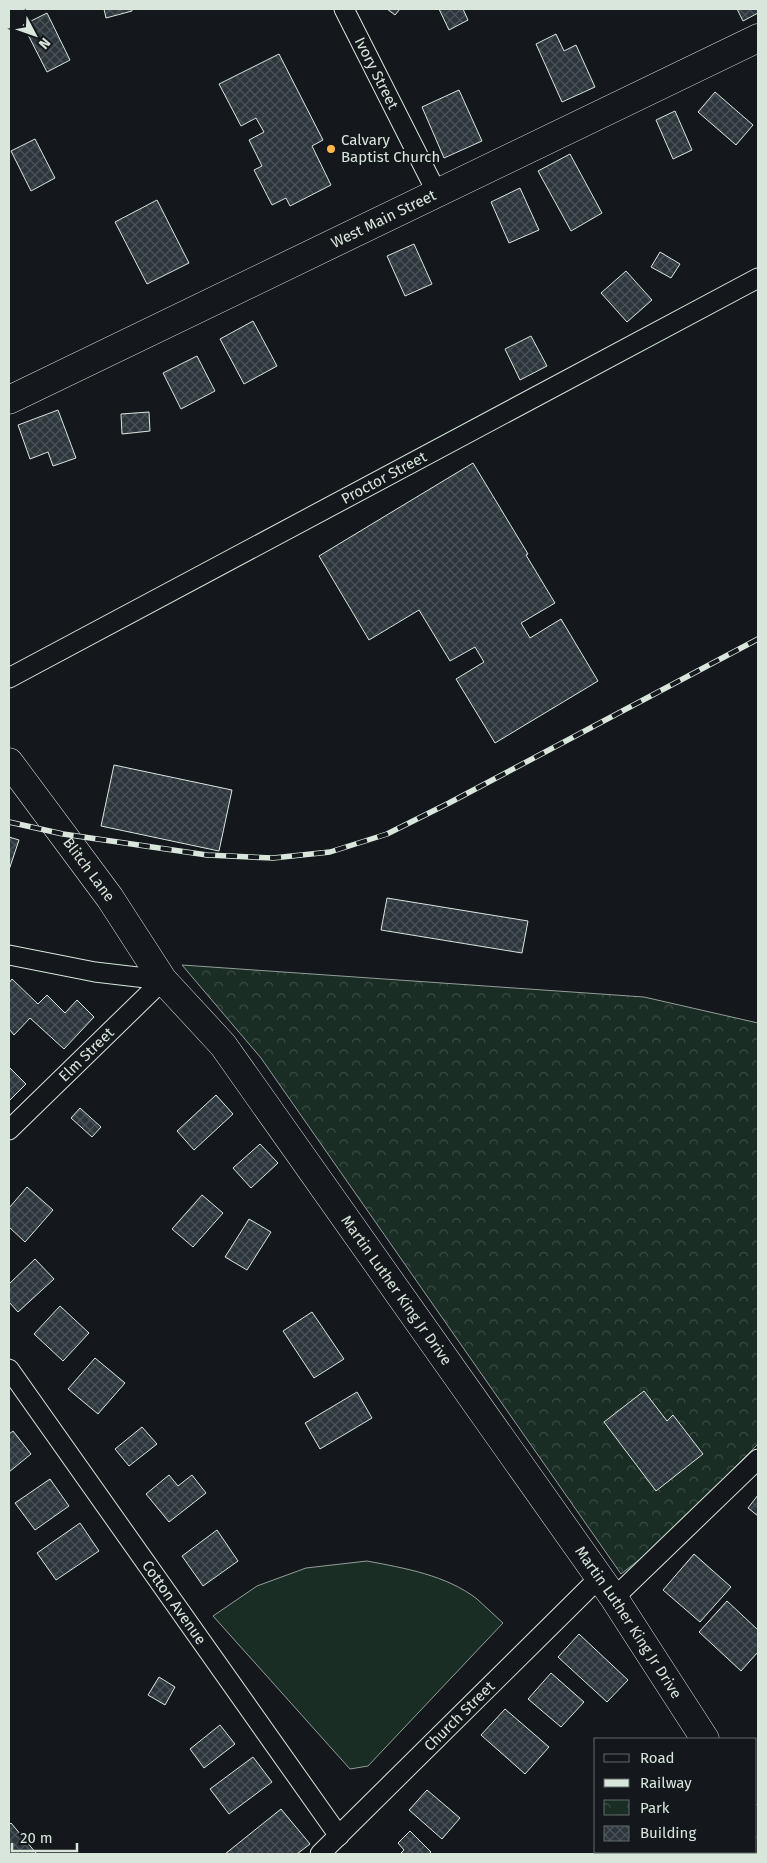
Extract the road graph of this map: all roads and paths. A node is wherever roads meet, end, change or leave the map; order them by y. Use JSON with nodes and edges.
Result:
{"nodes":[{"id":1,"x":344,"y":9,"type":"edge"},
{"id":2,"x":758,"y":38,"type":"edge"},
{"id":3,"x":437,"y":193,"type":"junction"},
{"id":4,"x":758,"y":278,"type":"edge"},
{"id":5,"x":9,"y":400,"type":"edge"},
{"id":6,"x":9,"y":678,"type":"edge"},
{"id":7,"x":9,"y":762,"type":"edge"},
{"id":8,"x":9,"y":955,"type":"edge"},
{"id":9,"x":163,"y":980,"type":"junction"},
{"id":10,"x":9,"y":1130,"type":"edge"},
{"id":11,"x":9,"y":1369,"type":"edge"},
{"id":12,"x":758,"y":1459,"type":"edge"},
{"id":13,"x":607,"y":1588,"type":"junction"},
{"id":14,"x":704,"y":1738,"type":"edge"},
{"id":15,"x":339,"y":1836,"type":"junction"},
{"id":16,"x":320,"y":1854,"type":"edge"}],
"edges":[{"from":1,"to":3,"type":"street","name":"Ivory Street"},
{"from":2,"to":3,"type":"street","name":"West Main Street"},
{"from":3,"to":5,"type":"street","name":"West Main Street"},
{"from":4,"to":6,"type":"street","name":"Proctor Street"},
{"from":7,"to":9,"type":"street","name":"Blitch Lane"},
{"from":8,"to":9,"type":"street"},
{"from":9,"to":10,"type":"street","name":"Elm Street"},
{"from":9,"to":13,"type":"street","name":"Martin Luther King Jr Drive"},
{"from":11,"to":15,"type":"street","name":"Cotton Avenue"},
{"from":12,"to":13,"type":"street","name":"Church Street"},
{"from":13,"to":14,"type":"street","name":"Martin Luther King Jr Drive"},
{"from":13,"to":15,"type":"street","name":"Church Street"},
{"from":15,"to":16,"type":"street","name":"Church Street"}]}
